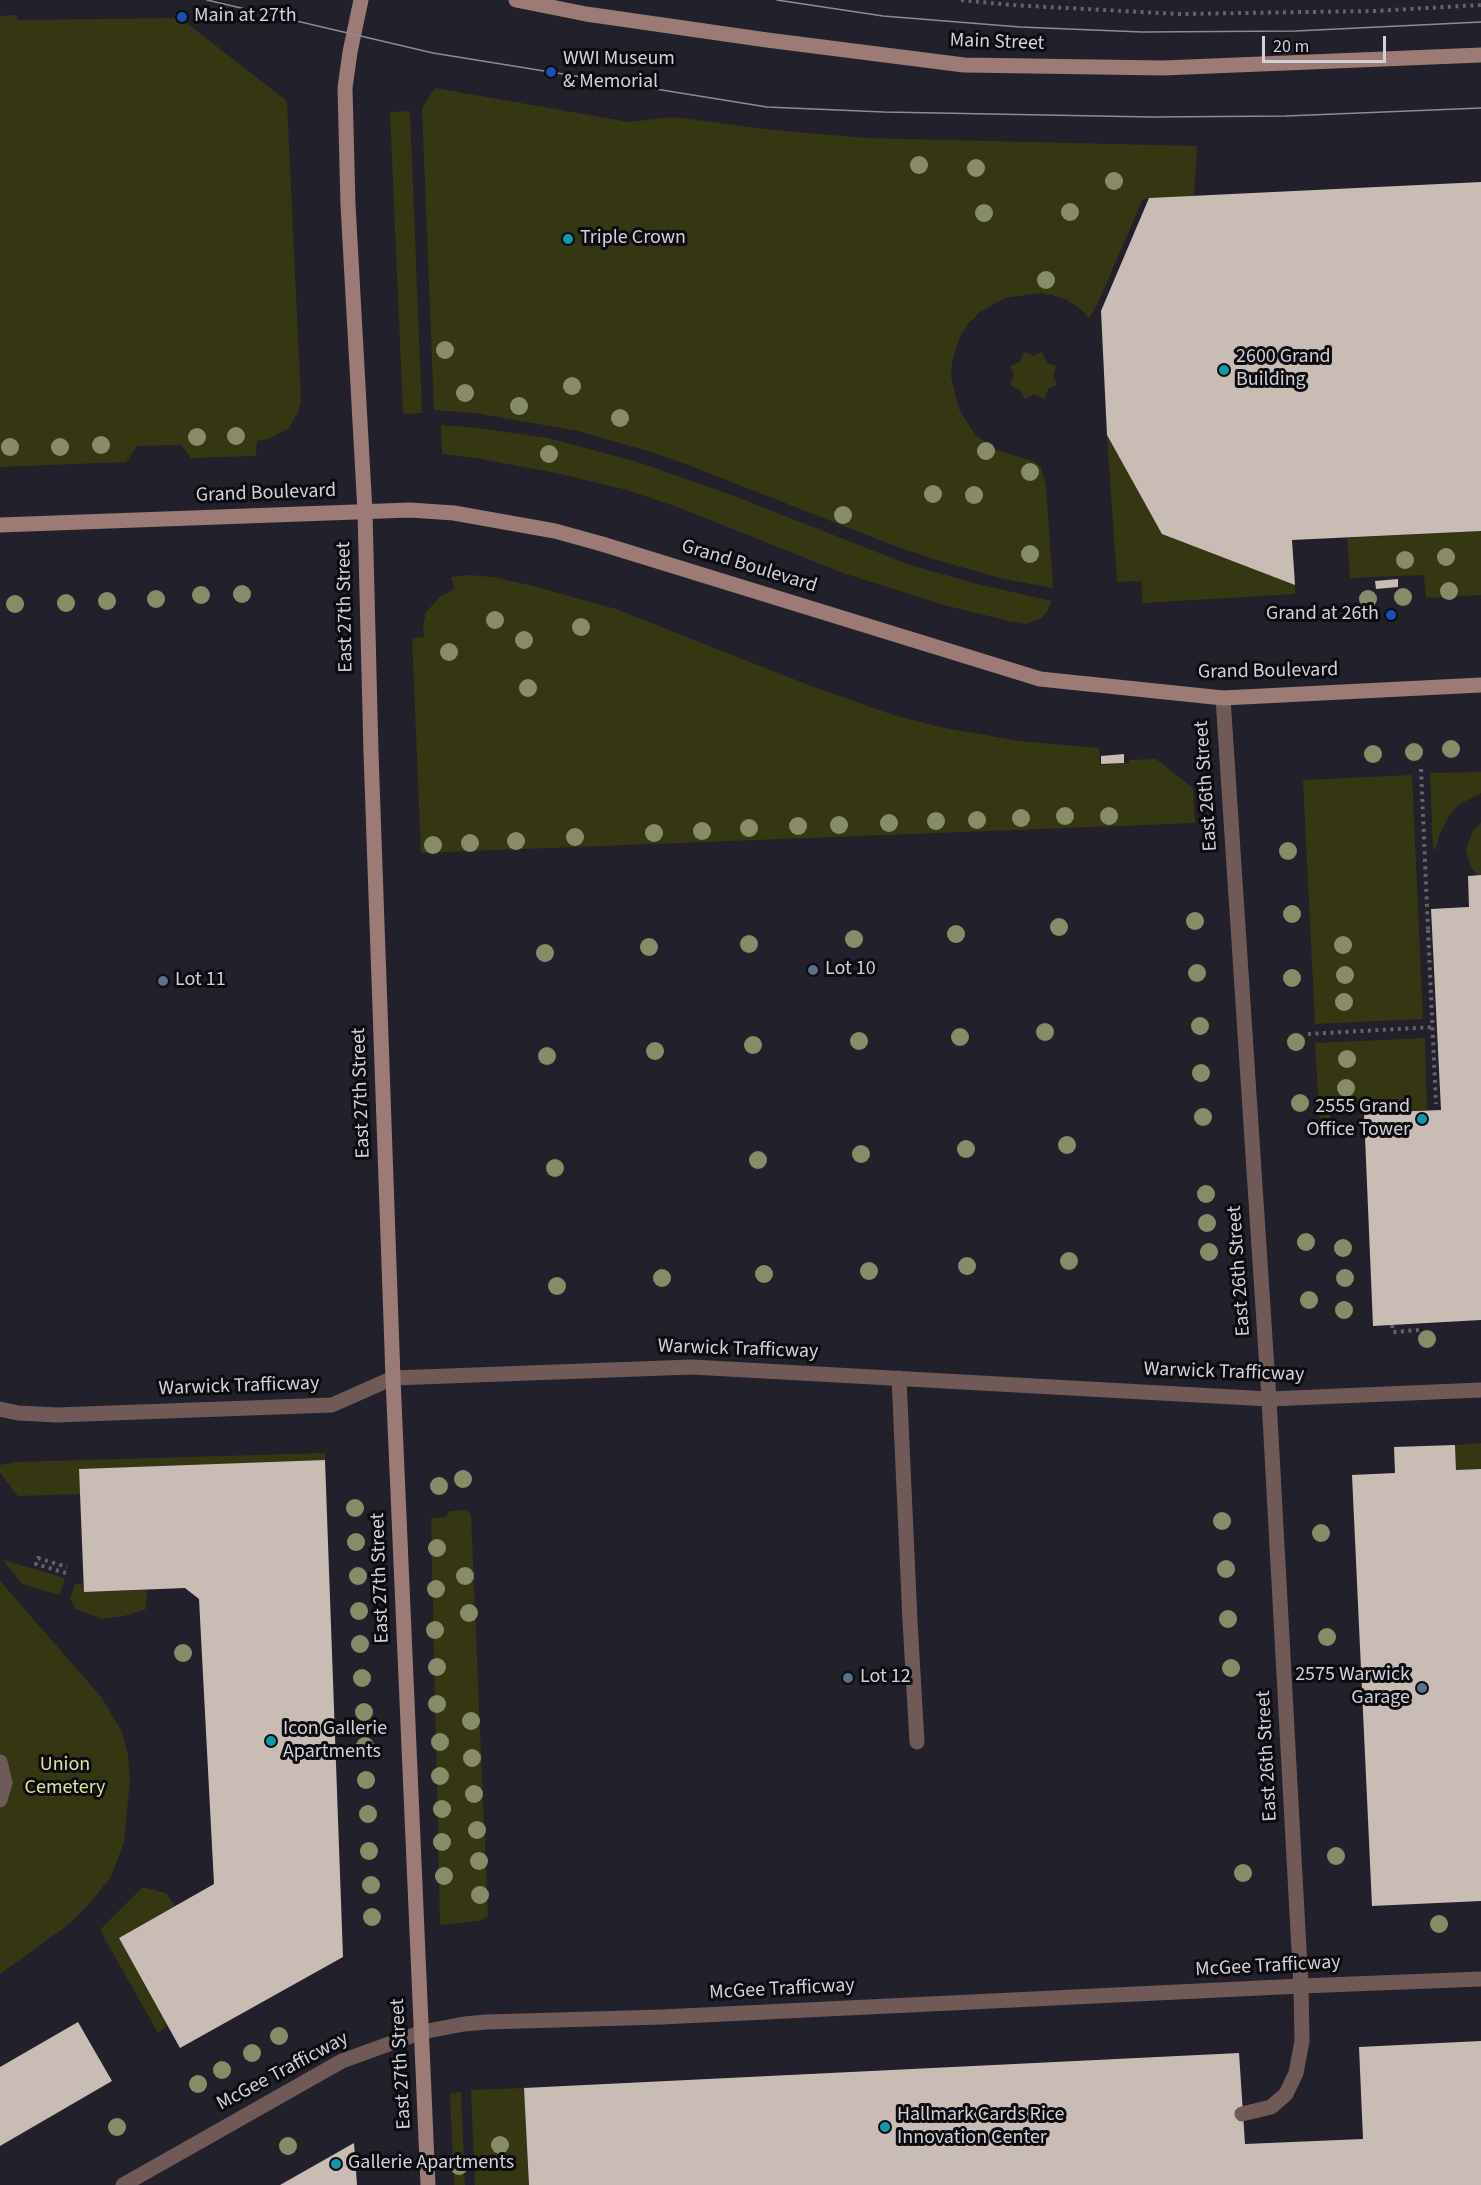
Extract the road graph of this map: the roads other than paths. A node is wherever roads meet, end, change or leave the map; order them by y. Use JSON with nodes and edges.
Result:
{"nodes":[{"id":1,"x":362,"y":0,"type":"edge"},
{"id":2,"x":516,"y":0,"type":"edge"},
{"id":3,"x":1481,"y":55,"type":"edge"},
{"id":4,"x":365,"y":512,"type":"junction"},
{"id":5,"x":0,"y":525,"type":"edge"},
{"id":6,"x":1481,"y":686,"type":"edge"},
{"id":7,"x":1223,"y":698,"type":"junction"},
{"id":8,"x":393,"y":1378,"type":"junction"},
{"id":9,"x":899,"y":1378,"type":"junction"},
{"id":10,"x":1481,"y":1390,"type":"edge"},
{"id":11,"x":1269,"y":1399,"type":"junction"},
{"id":12,"x":0,"y":1409,"type":"edge"},
{"id":13,"x":917,"y":1742,"type":"dead end"},
{"id":14,"x":0,"y":1762,"type":"edge"},
{"id":15,"x":0,"y":1800,"type":"edge"},
{"id":16,"x":1481,"y":1979,"type":"edge"},
{"id":17,"x":1301,"y":1986,"type":"junction"},
{"id":18,"x":422,"y":2032,"type":"junction"},
{"id":19,"x":1242,"y":2114,"type":"dead end"},
{"id":20,"x":123,"y":2185,"type":"edge"},
{"id":21,"x":428,"y":2185,"type":"edge"}],
"edges":[{"from":1,"to":4,"type":"main road","name":"East 27th Street"},
{"from":2,"to":3,"type":"main road","name":"Main Street"},
{"from":4,"to":5,"type":"main road","name":"Grand Boulevard"},
{"from":4,"to":7,"type":"main road","name":"Grand Boulevard"},
{"from":4,"to":8,"type":"main road","name":"East 27th Street"},
{"from":6,"to":7,"type":"main road","name":"Grand Boulevard"},
{"from":7,"to":11,"type":"street","name":"East 26th Street"},
{"from":8,"to":9,"type":"street","name":"Warwick Trafficway"},
{"from":8,"to":12,"type":"street","name":"Warwick Trafficway"},
{"from":8,"to":18,"type":"main road","name":"East 27th Street"},
{"from":9,"to":11,"type":"street","name":"Warwick Trafficway"},
{"from":9,"to":13,"type":"street"},
{"from":10,"to":11,"type":"street","name":"Warwick Trafficway"},
{"from":11,"to":17,"type":"street","name":"East 26th Street"},
{"from":14,"to":15,"type":"street"},
{"from":16,"to":17,"type":"street","name":"McGee Trafficway"},
{"from":17,"to":18,"type":"street","name":"McGee Trafficway"},
{"from":17,"to":19,"type":"street","name":"East 26th Street"},
{"from":18,"to":20,"type":"street","name":"McGee Trafficway"},
{"from":18,"to":21,"type":"main road","name":"East 27th Street"}]}
